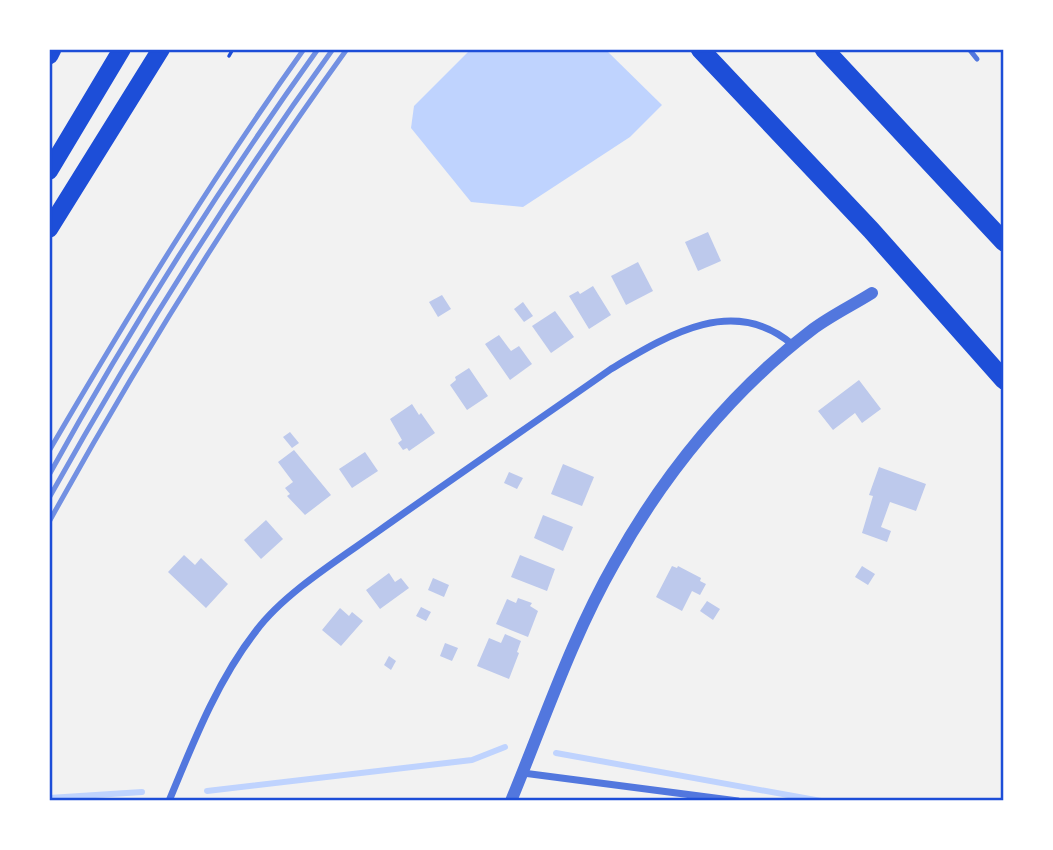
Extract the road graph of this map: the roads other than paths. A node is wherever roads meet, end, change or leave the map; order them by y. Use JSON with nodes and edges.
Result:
{"nodes":[{"id":1,"x":52,"y":49,"type":"edge"},
{"id":2,"x":122,"y":49,"type":"edge"},
{"id":3,"x":161,"y":49,"type":"edge"},
{"id":4,"x":700,"y":49,"type":"edge"},
{"id":5,"x":824,"y":49,"type":"edge"},
{"id":6,"x":969,"y":49,"type":"edge"},
{"id":7,"x":49,"y":55,"type":"edge"},
{"id":8,"x":977,"y":59,"type":"dead end"},
{"id":9,"x":49,"y":171,"type":"edge"},
{"id":10,"x":49,"y":229,"type":"edge"},
{"id":11,"x":1004,"y":242,"type":"edge"},
{"id":12,"x":872,"y":293,"type":"dead end"},
{"id":13,"x":793,"y":345,"type":"junction"},
{"id":14,"x":1004,"y":380,"type":"edge"},
{"id":15,"x":523,"y":773,"type":"junction"},
{"id":16,"x":169,"y":801,"type":"edge"},
{"id":17,"x":511,"y":801,"type":"edge"},
{"id":18,"x":738,"y":801,"type":"edge"}],
"edges":[{"from":1,"to":7,"type":"highway"},
{"from":2,"to":9,"type":"main road"},
{"from":3,"to":10,"type":"main road"},
{"from":4,"to":14,"type":"highway"},
{"from":5,"to":11,"type":"highway"},
{"from":6,"to":8,"type":"lane"},
{"from":12,"to":13,"type":"street"},
{"from":13,"to":15,"type":"street"},
{"from":13,"to":16,"type":"street"},
{"from":15,"to":17,"type":"street"},
{"from":15,"to":18,"type":"street"}]}
